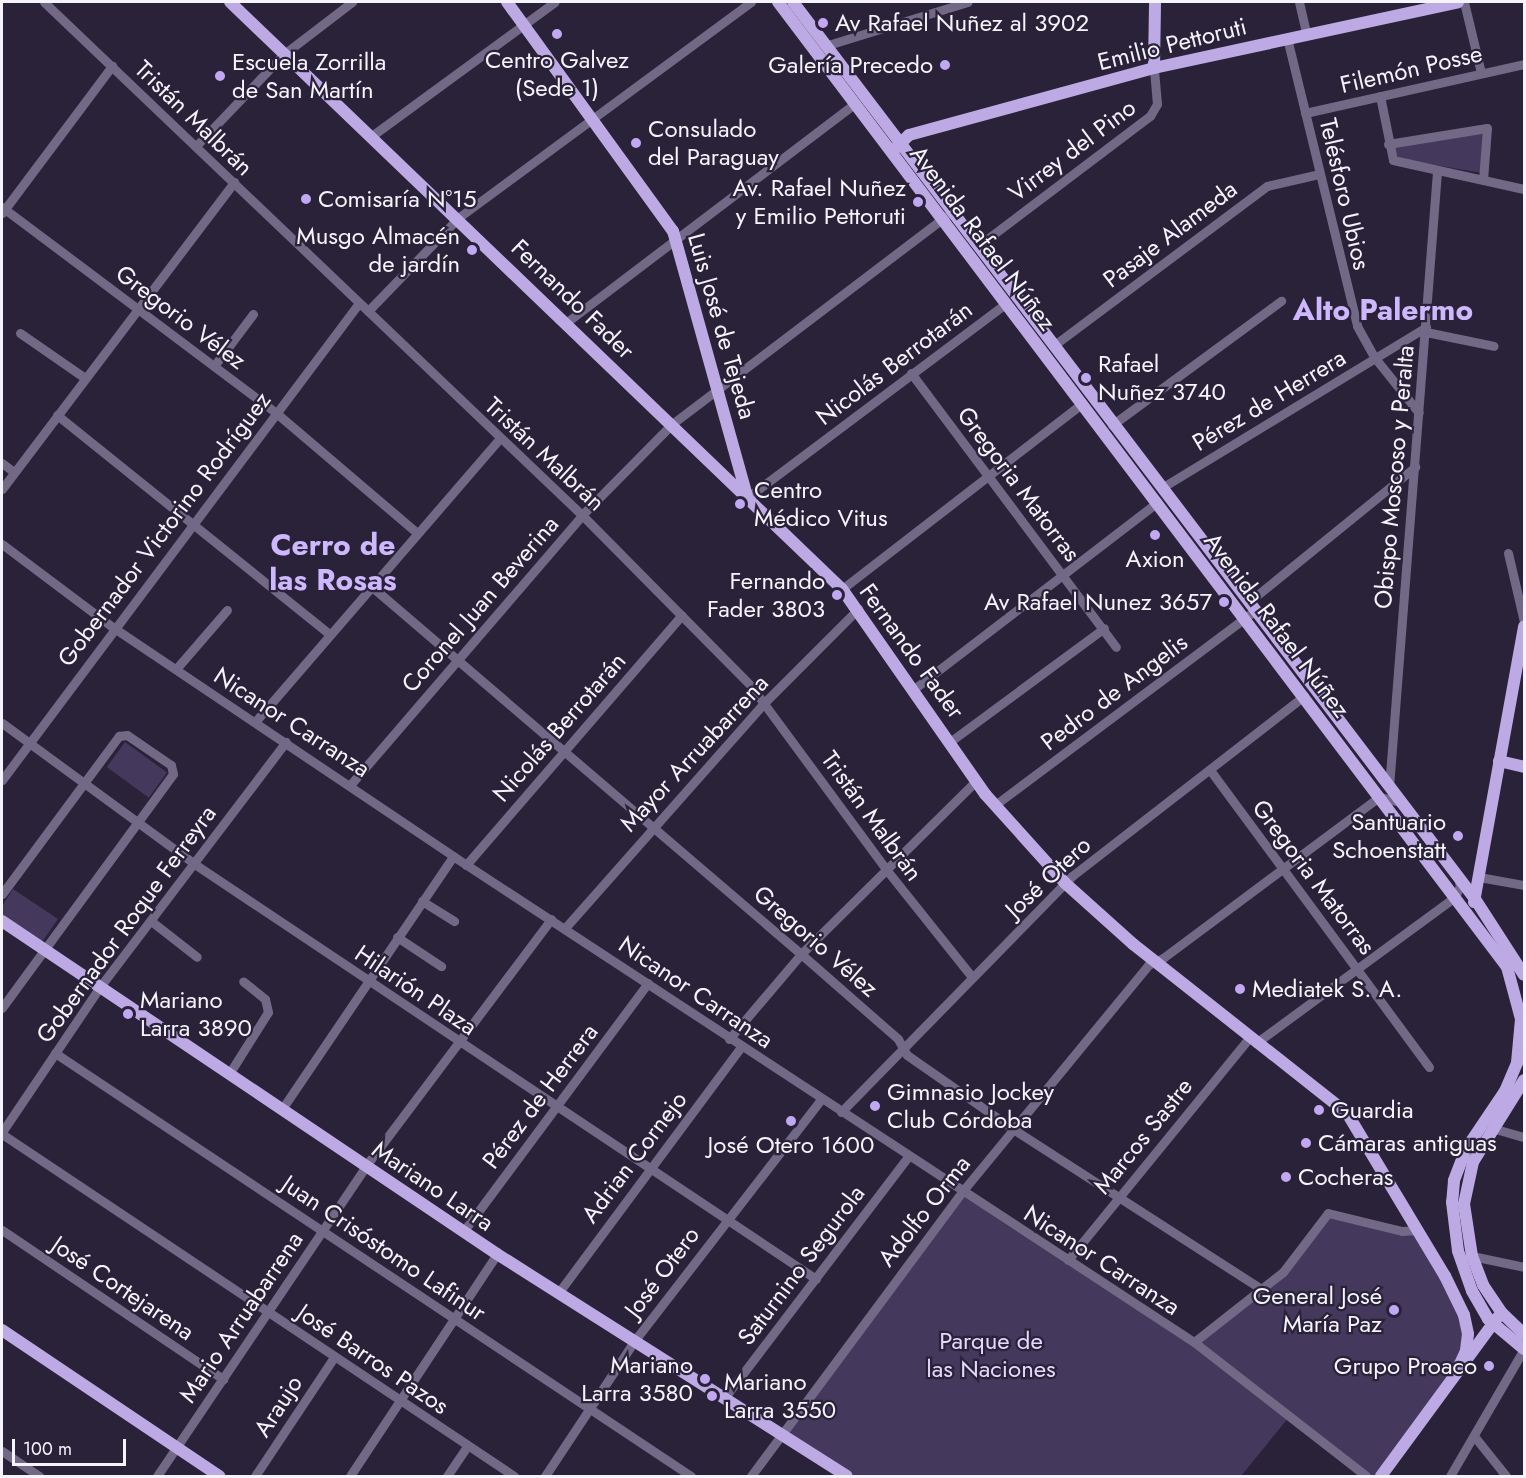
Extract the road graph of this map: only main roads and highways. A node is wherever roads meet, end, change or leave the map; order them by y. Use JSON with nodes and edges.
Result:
{"nodes":[{"id":1,"x":230,"y":2,"type":"edge"},
{"id":2,"x":507,"y":2,"type":"edge"},
{"id":3,"x":778,"y":2,"type":"edge"},
{"id":4,"x":794,"y":2,"type":"edge"},
{"id":5,"x":1155,"y":2,"type":"edge"},
{"id":6,"x":1458,"y":2,"type":"edge"},
{"id":7,"x":1154,"y":68,"type":"junction"},
{"id":8,"x":900,"y":141,"type":"junction"},
{"id":9,"x":893,"y":154,"type":"junction"},
{"id":10,"x":748,"y":497,"type":"junction"},
{"id":11,"x":1524,"y":624,"type":"edge"},
{"id":12,"x":1521,"y":659,"type":"edge"},
{"id":13,"x":1499,"y":761,"type":"junction"},
{"id":14,"x":1524,"y":767,"type":"edge"},
{"id":15,"x":1475,"y":899,"type":"junction"},
{"id":16,"x":1471,"y":918,"type":"junction"},
{"id":17,"x":2,"y":921,"type":"edge"},
{"id":18,"x":1524,"y":975,"type":"edge"},
{"id":19,"x":1524,"y":1080,"type":"edge"},
{"id":20,"x":1463,"y":1273,"type":"junction"},
{"id":21,"x":1465,"y":1309,"type":"junction"},
{"id":22,"x":1501,"y":1312,"type":"junction"},
{"id":23,"x":1491,"y":1322,"type":"junction"},
{"id":24,"x":2,"y":1330,"type":"edge"},
{"id":25,"x":1524,"y":1334,"type":"edge"},
{"id":26,"x":1524,"y":1349,"type":"edge"},
{"id":27,"x":1455,"y":1375,"type":"junction"},
{"id":28,"x":219,"y":1476,"type":"edge"},
{"id":29,"x":847,"y":1476,"type":"edge"},
{"id":30,"x":1381,"y":1476,"type":"edge"}],
"edges":[{"from":1,"to":10,"type":"main road","name":"Fernando Fader"},
{"from":2,"to":10,"type":"main road","name":"Luis José de Tejeda"},
{"from":3,"to":9,"type":"main road","name":"Avenida Rafael Núñez"},
{"from":4,"to":8,"type":"main road","name":"Avenida Rafael Núñez"},
{"from":5,"to":7,"type":"main road"},
{"from":6,"to":7,"type":"main road","name":"Emilio Pettoruti"},
{"from":7,"to":8,"type":"main road","name":"Emilio Pettoruti"},
{"from":8,"to":9,"type":"main road"},
{"from":8,"to":15,"type":"main road","name":"Avenida Rafael Núñez"},
{"from":9,"to":16,"type":"main road","name":"Avenida Rafael Núñez"},
{"from":10,"to":21,"type":"main road","name":"Fernando Fader"},
{"from":11,"to":12,"type":"main road"},
{"from":12,"to":13,"type":"main road"},
{"from":13,"to":14,"type":"main road"},
{"from":13,"to":15,"type":"main road"},
{"from":15,"to":16,"type":"main road"},
{"from":15,"to":18,"type":"main road","name":"Avenida Rafael Núñez"},
{"from":16,"to":20,"type":"main road","name":"Avenida Rafael Núñez"},
{"from":17,"to":29,"type":"main road","name":"Mariano Larra"},
{"from":19,"to":22,"type":"main road"},
{"from":20,"to":21,"type":"main road"},
{"from":20,"to":23,"type":"main road","name":"Avenida Rafael Núñez"},
{"from":21,"to":23,"type":"main road"},
{"from":21,"to":27,"type":"main road","name":"Fernando Fader"},
{"from":22,"to":23,"type":"main road"},
{"from":22,"to":25,"type":"main road"},
{"from":23,"to":26,"type":"main road"},
{"from":23,"to":27,"type":"main road"},
{"from":24,"to":28,"type":"main road"},
{"from":27,"to":30,"type":"main road"}]}
